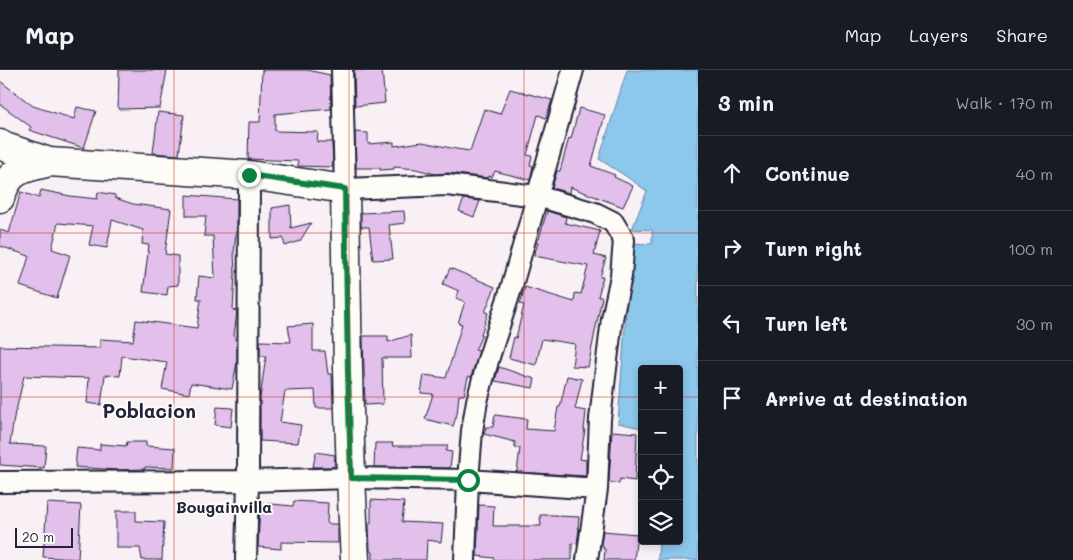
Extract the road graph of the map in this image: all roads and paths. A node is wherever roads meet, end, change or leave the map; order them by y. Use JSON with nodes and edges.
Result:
{"nodes":[{"id":1,"x":342,"y":70,"type":"edge"},
{"id":2,"x":573,"y":70,"type":"edge"},
{"id":3,"x":0,"y":144,"type":"edge"},
{"id":4,"x":49,"y":162,"type":"junction"},
{"id":5,"x":249,"y":175,"type":"junction"},
{"id":6,"x":345,"y":189,"type":"junction"},
{"id":7,"x":537,"y":196,"type":"junction"},
{"id":8,"x":0,"y":198,"type":"edge"},
{"id":9,"x":351,"y":478,"type":"junction"},
{"id":10,"x":248,"y":480,"type":"junction"},
{"id":11,"x":468,"y":480,"type":"junction"},
{"id":12,"x":0,"y":482,"type":"edge"},
{"id":13,"x":597,"y":489,"type":"junction"},
{"id":14,"x":246,"y":560,"type":"edge"},
{"id":15,"x":355,"y":560,"type":"edge"},
{"id":16,"x":464,"y":560,"type":"edge"},
{"id":17,"x":587,"y":560,"type":"edge"}],
"edges":[{"from":1,"to":6,"type":"street"},
{"from":2,"to":7,"type":"street"},
{"from":3,"to":4,"type":"main road"},
{"from":4,"to":5,"type":"main road"},
{"from":4,"to":8,"type":"main road"},
{"from":5,"to":6,"type":"main road"},
{"from":5,"to":10,"type":"street"},
{"from":6,"to":7,"type":"street"},
{"from":6,"to":9,"type":"main road"},
{"from":7,"to":11,"type":"street"},
{"from":7,"to":13,"type":"street"},
{"from":9,"to":10,"type":"street"},
{"from":9,"to":11,"type":"street"},
{"from":9,"to":15,"type":"main road"},
{"from":10,"to":12,"type":"street"},
{"from":10,"to":14,"type":"street"},
{"from":11,"to":13,"type":"street"},
{"from":11,"to":16,"type":"street"},
{"from":13,"to":17,"type":"street"}]}
